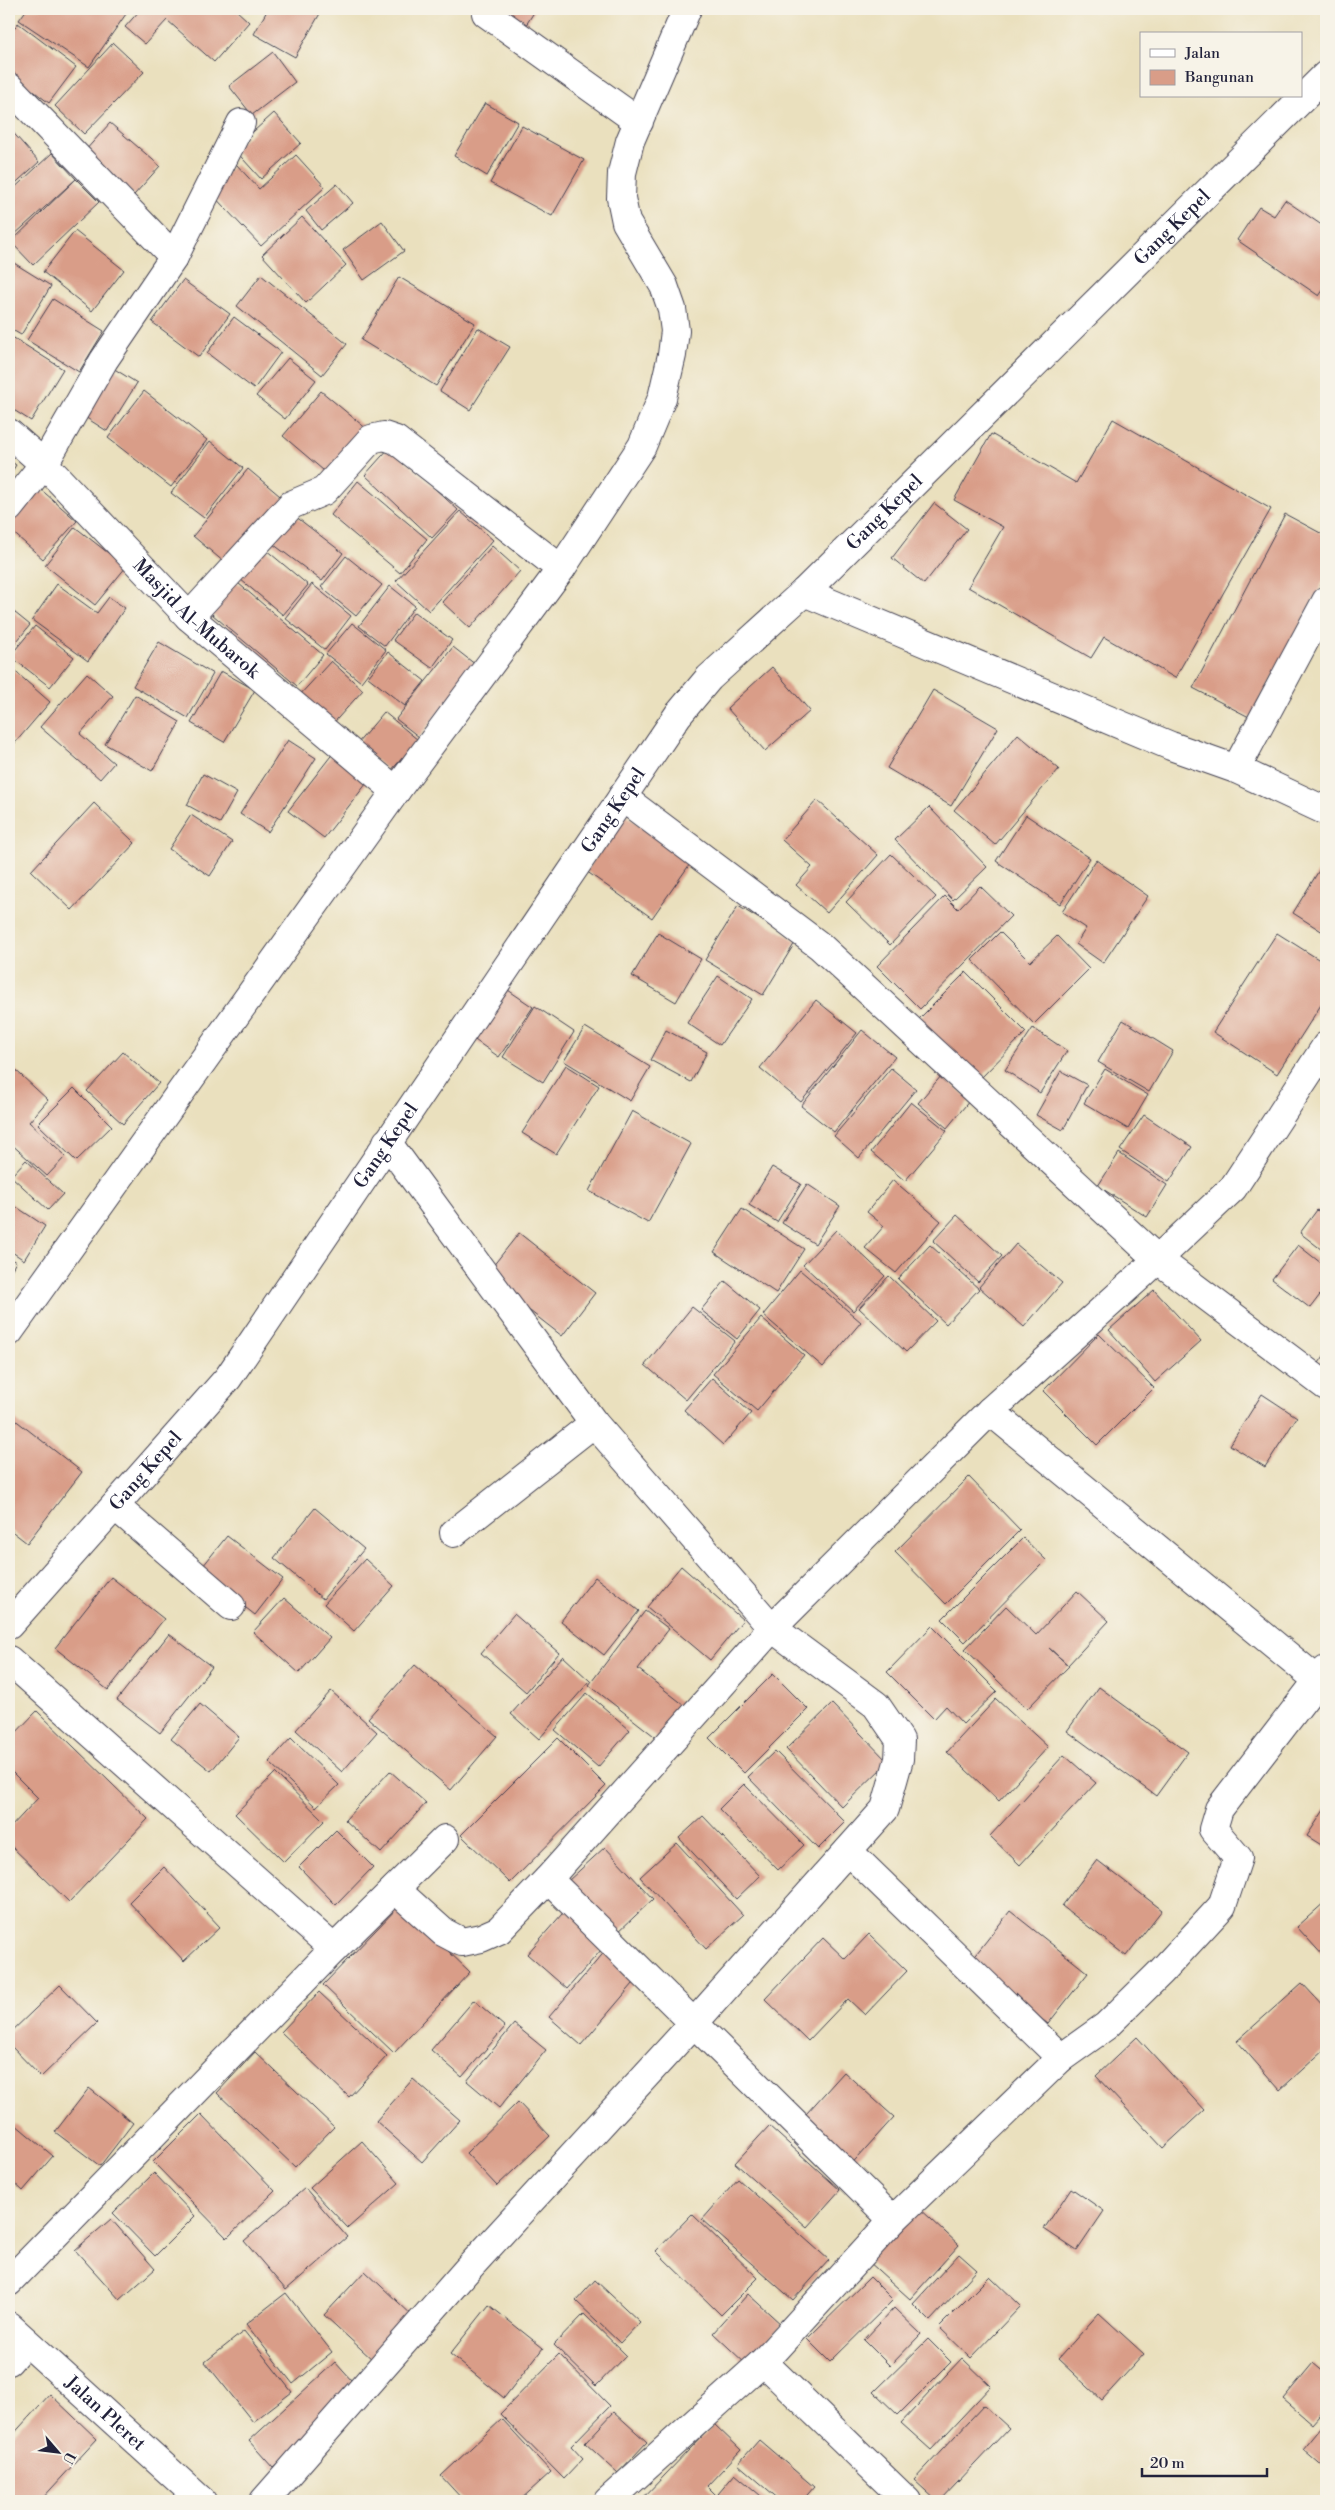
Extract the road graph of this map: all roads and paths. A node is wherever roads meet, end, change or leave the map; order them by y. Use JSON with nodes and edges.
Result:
{"nodes":[{"id":1,"x":687,"y":9,"type":"edge"},
{"id":2,"x":486,"y":13,"type":"dead end"},
{"id":3,"x":1324,"y":81,"type":"edge"},
{"id":4,"x":9,"y":87,"type":"edge"},
{"id":5,"x":639,"y":122,"type":"junction"},
{"id":6,"x":241,"y":123,"type":"dead end"},
{"id":7,"x":174,"y":257,"type":"junction"},
{"id":8,"x":9,"y":433,"type":"edge"},
{"id":9,"x":44,"y":464,"type":"junction"},
{"id":10,"x":9,"y":508,"type":"edge"},
{"id":11,"x":561,"y":569,"type":"junction"},
{"id":12,"x":804,"y":592,"type":"junction"},
{"id":13,"x":1326,"y":601,"type":"edge"},
{"id":14,"x":189,"y":617,"type":"junction"},
{"id":15,"x":1236,"y":769,"type":"junction"},
{"id":16,"x":396,"y":792,"type":"junction"},
{"id":17,"x":622,"y":797,"type":"junction"},
{"id":18,"x":1326,"y":811,"type":"edge"},
{"id":19,"x":1326,"y":1046,"type":"edge"},
{"id":20,"x":387,"y":1142,"type":"junction"},
{"id":21,"x":1157,"y":1259,"type":"junction"},
{"id":22,"x":9,"y":1332,"type":"edge"},
{"id":23,"x":1326,"y":1386,"type":"edge"},
{"id":24,"x":990,"y":1411,"type":"junction"},
{"id":25,"x":594,"y":1423,"type":"junction"},
{"id":26,"x":115,"y":1506,"type":"junction"},
{"id":27,"x":454,"y":1533,"type":"dead end"},
{"id":28,"x":231,"y":1606,"type":"dead end"},
{"id":29,"x":9,"y":1626,"type":"edge"},
{"id":30,"x":772,"y":1628,"type":"junction"},
{"id":31,"x":9,"y":1660,"type":"edge"},
{"id":32,"x":1324,"y":1679,"type":"edge"},
{"id":33,"x":446,"y":1839,"type":"dead end"},
{"id":34,"x":848,"y":1851,"type":"junction"},
{"id":35,"x":548,"y":1879,"type":"junction"},
{"id":36,"x":395,"y":1889,"type":"junction"},
{"id":37,"x":334,"y":1949,"type":"junction"},
{"id":38,"x":694,"y":2023,"type":"junction"},
{"id":39,"x":1061,"y":2058,"type":"junction"},
{"id":40,"x":893,"y":2220,"type":"junction"},
{"id":41,"x":9,"y":2282,"type":"edge"},
{"id":42,"x":14,"y":2343,"type":"edge"},
{"id":43,"x":763,"y":2362,"type":"junction"},
{"id":44,"x":202,"y":2501,"type":"edge"},
{"id":45,"x":264,"y":2501,"type":"edge"},
{"id":46,"x":608,"y":2501,"type":"edge"},
{"id":47,"x":907,"y":2501,"type":"edge"}],
"edges":[{"from":1,"to":5,"type":"street"},
{"from":2,"to":5,"type":"street"},
{"from":3,"to":12,"type":"street","name":"Gang Kepel"},
{"from":4,"to":7,"type":"street"},
{"from":5,"to":11,"type":"street"},
{"from":6,"to":7,"type":"street"},
{"from":7,"to":9,"type":"street"},
{"from":8,"to":9,"type":"street","name":"Masjid Al-Mubarok"},
{"from":9,"to":10,"type":"street"},
{"from":9,"to":14,"type":"street","name":"Masjid Al-Mubarok"},
{"from":11,"to":14,"type":"street"},
{"from":11,"to":16,"type":"street"},
{"from":12,"to":15,"type":"street"},
{"from":12,"to":17,"type":"street","name":"Gang Kepel"},
{"from":13,"to":15,"type":"street"},
{"from":14,"to":16,"type":"street","name":"Masjid Al-Mubarok"},
{"from":15,"to":18,"type":"street"},
{"from":16,"to":22,"type":"street"},
{"from":17,"to":20,"type":"street","name":"Gang Kepel"},
{"from":17,"to":21,"type":"street"},
{"from":19,"to":21,"type":"street"},
{"from":20,"to":25,"type":"street"},
{"from":20,"to":26,"type":"street","name":"Gang Kepel"},
{"from":21,"to":23,"type":"street"},
{"from":21,"to":24,"type":"street"},
{"from":24,"to":30,"type":"street"},
{"from":24,"to":32,"type":"street"},
{"from":25,"to":27,"type":"street"},
{"from":25,"to":30,"type":"street"},
{"from":26,"to":28,"type":"street"},
{"from":26,"to":29,"type":"street","name":"Gang Kepel"},
{"from":30,"to":34,"type":"street"},
{"from":30,"to":35,"type":"street"},
{"from":31,"to":37,"type":"street"},
{"from":32,"to":39,"type":"street"},
{"from":33,"to":36,"type":"street"},
{"from":34,"to":38,"type":"street"},
{"from":34,"to":39,"type":"street"},
{"from":35,"to":36,"type":"street"},
{"from":35,"to":38,"type":"street"},
{"from":36,"to":37,"type":"street"},
{"from":37,"to":41,"type":"street"},
{"from":38,"to":40,"type":"street"},
{"from":38,"to":45,"type":"street"},
{"from":39,"to":40,"type":"street"},
{"from":40,"to":43,"type":"street"},
{"from":42,"to":44,"type":"street","name":"Jalan Pleret"},
{"from":43,"to":46,"type":"street"},
{"from":43,"to":47,"type":"street"}]}
